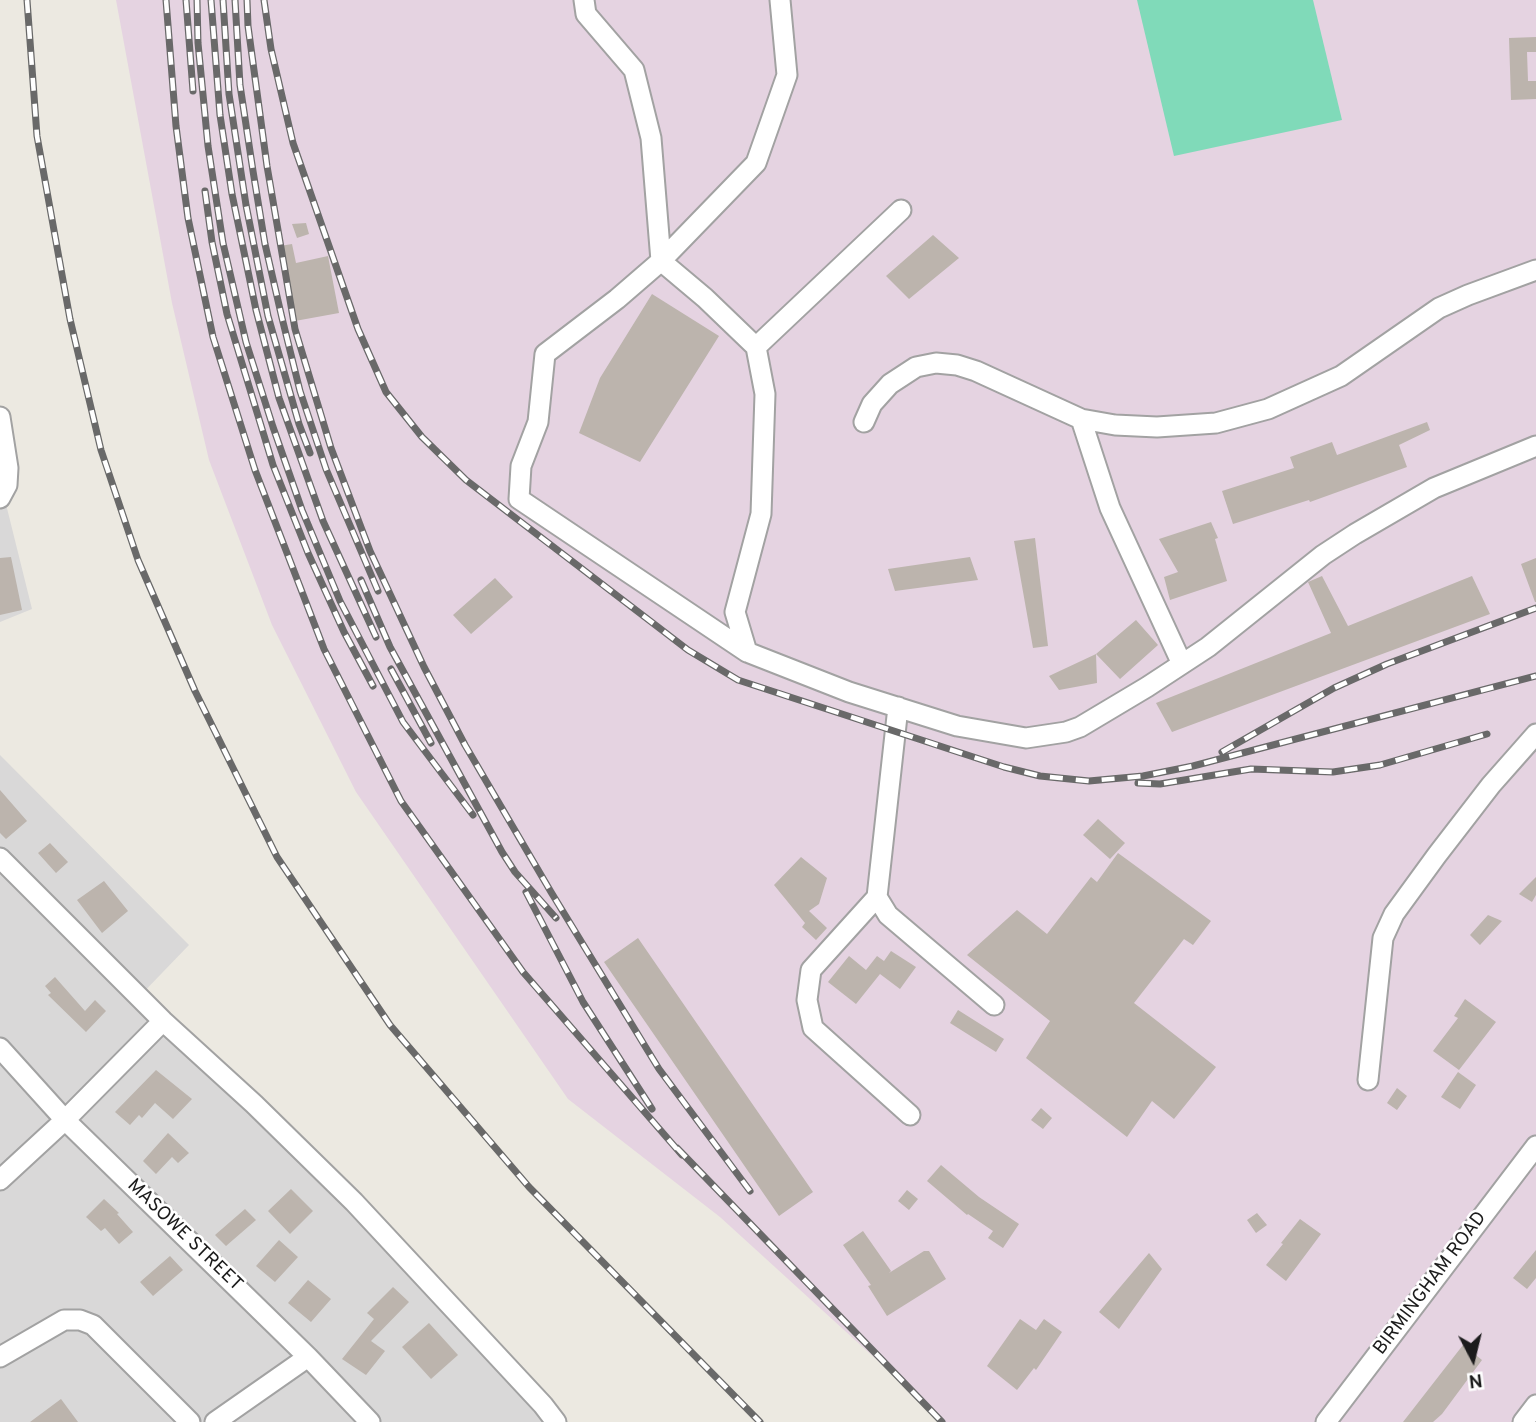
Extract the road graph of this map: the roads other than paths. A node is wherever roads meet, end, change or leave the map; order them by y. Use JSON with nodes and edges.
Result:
{"nodes":[{"id":1,"x":584,"y":0,"type":"edge"},
{"id":2,"x":780,"y":0,"type":"edge"},
{"id":3,"x":901,"y":210,"type":"dead end"},
{"id":4,"x":661,"y":261,"type":"junction"},
{"id":5,"x":1536,"y":270,"type":"edge"},
{"id":6,"x":756,"y":347,"type":"junction"},
{"id":7,"x":0,"y":417,"type":"edge"},
{"id":8,"x":1081,"y":419,"type":"junction"},
{"id":9,"x":864,"y":422,"type":"dead end"},
{"id":10,"x":1536,"y":446,"type":"edge"},
{"id":11,"x":0,"y":498,"type":"edge"},
{"id":12,"x":747,"y":652,"type":"junction"},
{"id":13,"x":1182,"y":664,"type":"junction"},
{"id":14,"x":898,"y":707,"type":"junction"},
{"id":15,"x":1536,"y":734,"type":"edge"},
{"id":16,"x":0,"y":858,"type":"edge"},
{"id":17,"x":877,"y":897,"type":"junction"},
{"id":18,"x":993,"y":1005,"type":"dead end"},
{"id":19,"x":163,"y":1021,"type":"junction"},
{"id":20,"x":0,"y":1048,"type":"edge"},
{"id":21,"x":1368,"y":1080,"type":"dead end"},
{"id":22,"x":911,"y":1115,"type":"dead end"},
{"id":23,"x":65,"y":1120,"type":"junction"},
{"id":24,"x":1536,"y":1146,"type":"edge"},
{"id":25,"x":0,"y":1180,"type":"edge"},
{"id":26,"x":0,"y":1357,"type":"edge"},
{"id":27,"x":309,"y":1357,"type":"junction"},
{"id":28,"x":1536,"y":1405,"type":"edge"},
{"id":29,"x":190,"y":1422,"type":"edge"},
{"id":30,"x":215,"y":1422,"type":"edge"},
{"id":31,"x":370,"y":1422,"type":"edge"},
{"id":32,"x":556,"y":1422,"type":"edge"},
{"id":33,"x":1326,"y":1422,"type":"edge"},
{"id":34,"x":1523,"y":1422,"type":"edge"}],
"edges":[{"from":1,"to":4,"type":"street"},
{"from":2,"to":4,"type":"street"},
{"from":3,"to":6,"type":"street"},
{"from":4,"to":6,"type":"street"},
{"from":4,"to":12,"type":"street"},
{"from":5,"to":8,"type":"street"},
{"from":6,"to":12,"type":"street"},
{"from":7,"to":11,"type":"street"},
{"from":8,"to":9,"type":"street"},
{"from":8,"to":13,"type":"street"},
{"from":10,"to":13,"type":"street"},
{"from":12,"to":14,"type":"street"},
{"from":13,"to":14,"type":"street"},
{"from":14,"to":17,"type":"street"},
{"from":15,"to":21,"type":"street"},
{"from":16,"to":19,"type":"street"},
{"from":17,"to":18,"type":"street"},
{"from":17,"to":22,"type":"street"},
{"from":19,"to":23,"type":"street"},
{"from":19,"to":32,"type":"street"},
{"from":20,"to":23,"type":"street","name":"MASOWE STREET"},
{"from":23,"to":25,"type":"street"},
{"from":23,"to":27,"type":"street","name":"MASOWE STREET"},
{"from":24,"to":33,"type":"street","name":"BIRMINGHAM ROAD"},
{"from":26,"to":29,"type":"street"},
{"from":27,"to":30,"type":"street"},
{"from":27,"to":31,"type":"street","name":"MASOWE STREET"},
{"from":28,"to":34,"type":"street"}]}
